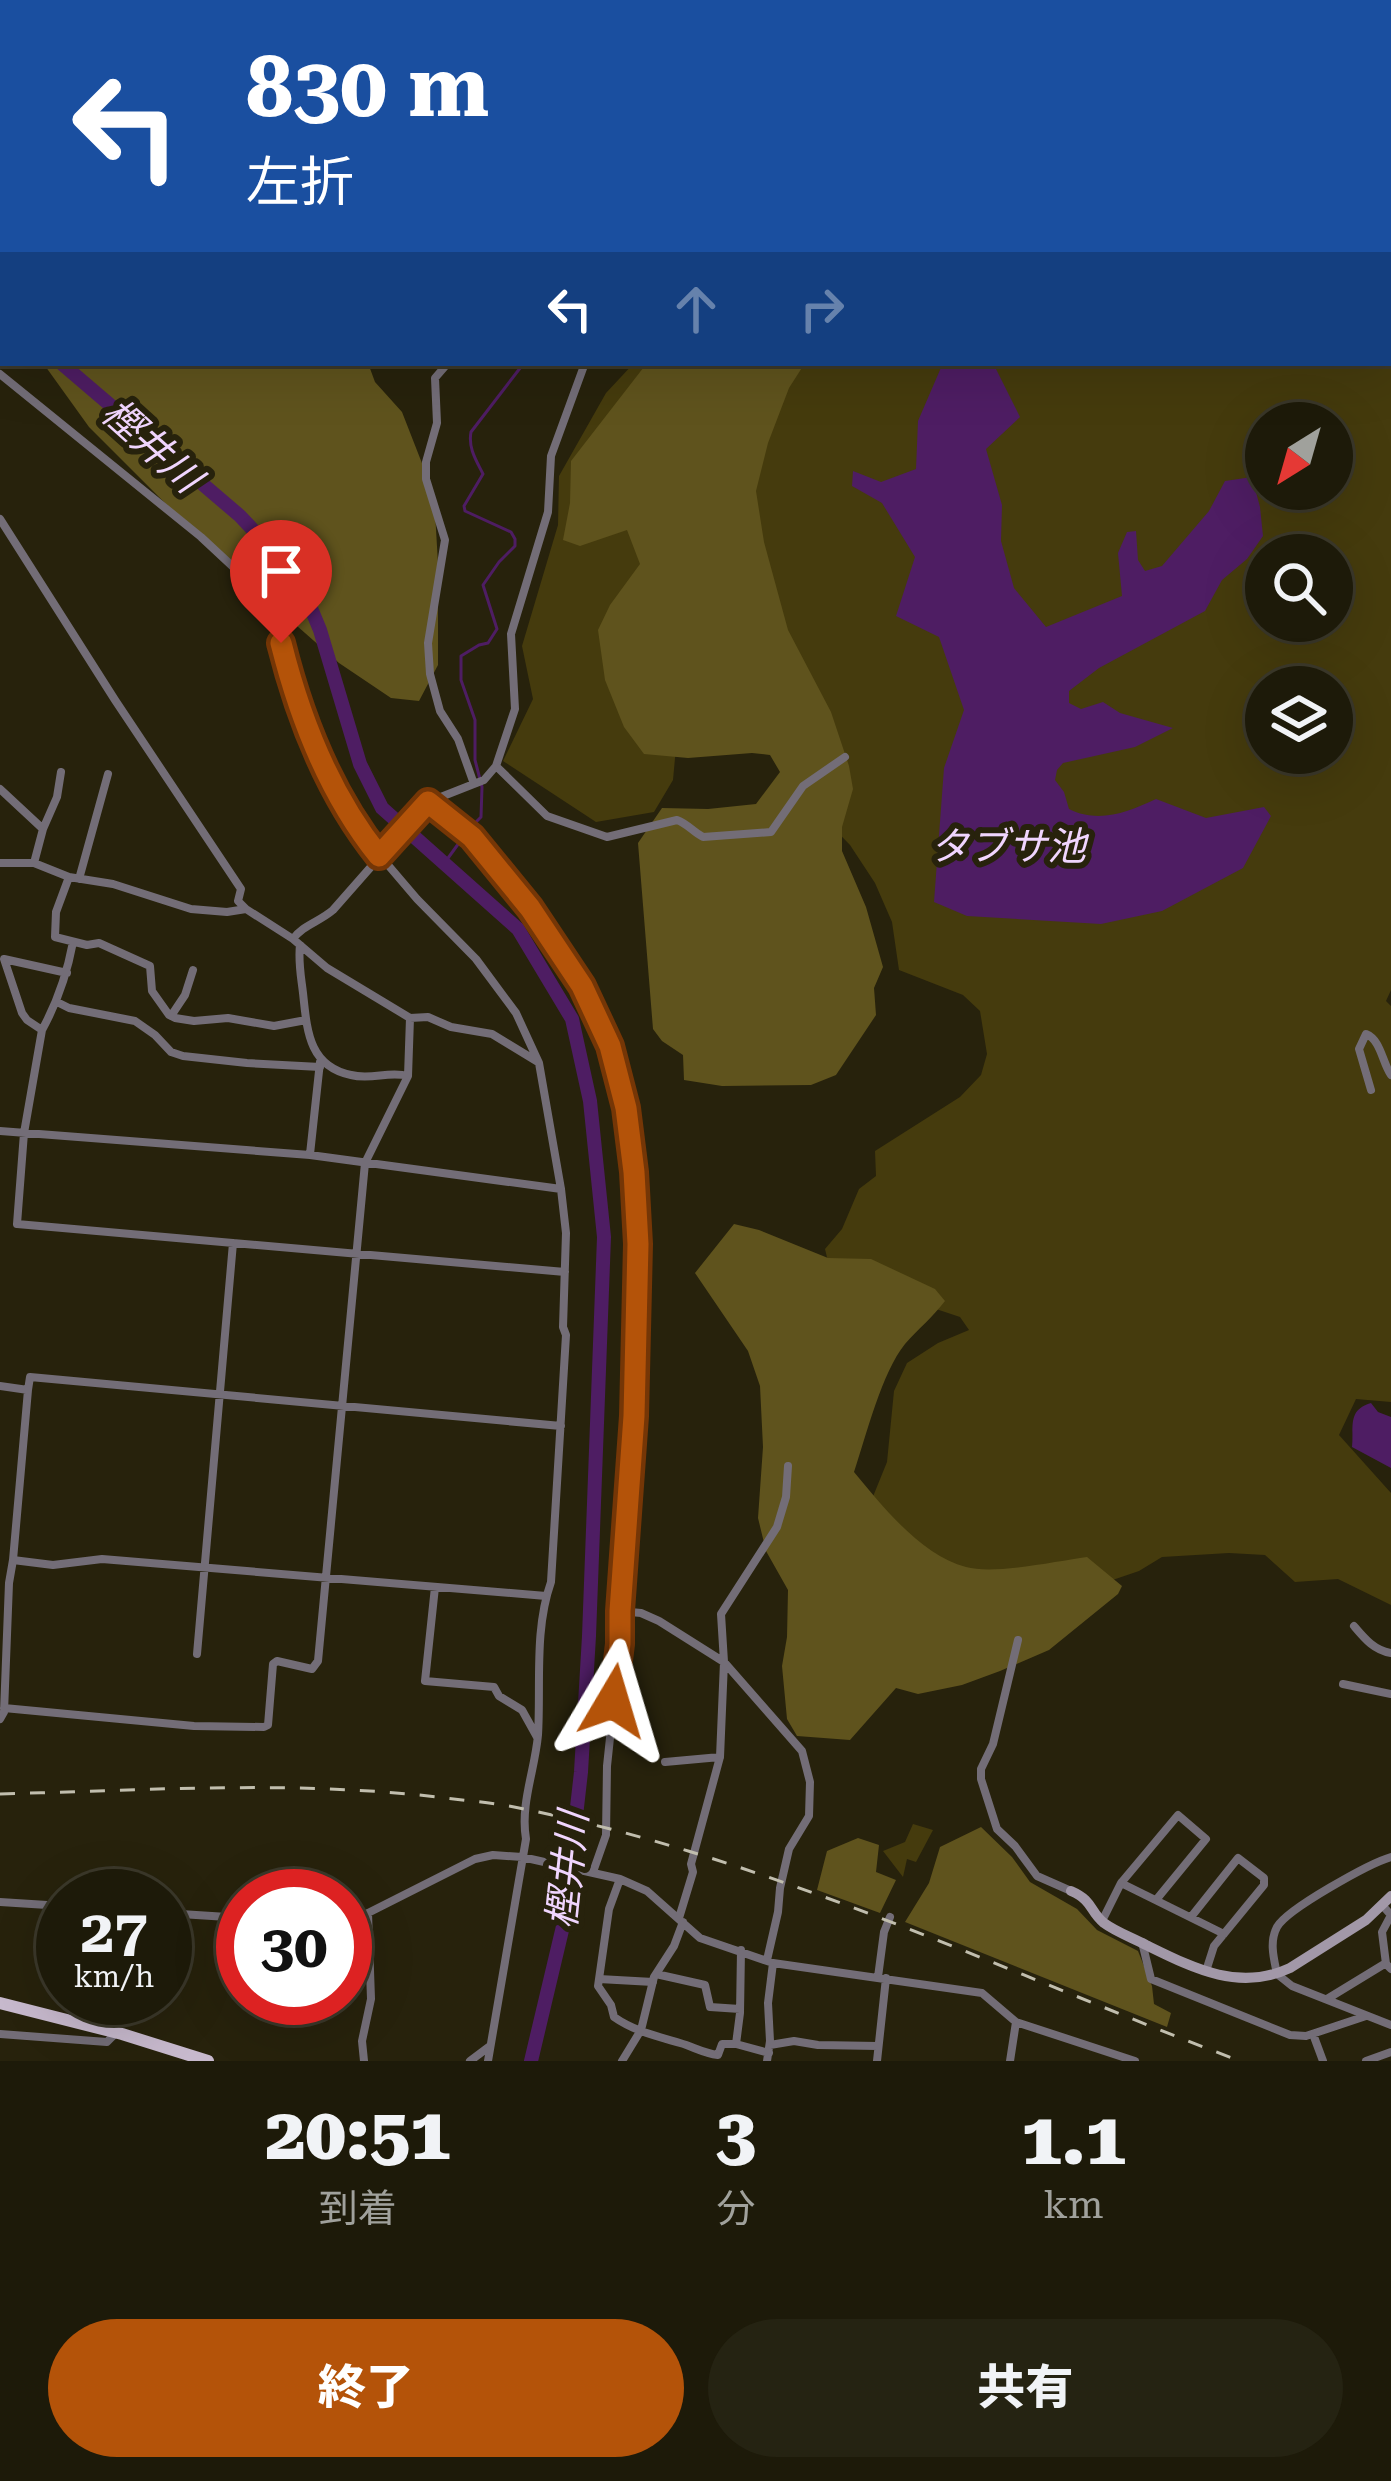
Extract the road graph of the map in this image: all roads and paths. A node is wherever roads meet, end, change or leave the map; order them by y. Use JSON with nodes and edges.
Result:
{"nodes":[{"id":1,"x":445,"y":366,"type":"edge"},
{"id":2,"x":584,"y":366,"type":"edge"},
{"id":3,"x":0,"y":374,"type":"edge"},
{"id":4,"x":0,"y":519,"type":"edge"},
{"id":5,"x":845,"y":757,"type":"dead end"},
{"id":6,"x":496,"y":766,"type":"junction"},
{"id":7,"x":61,"y":772,"type":"dead end"},
{"id":8,"x":108,"y":774,"type":"dead end"},
{"id":9,"x":479,"y":782,"type":"junction"},
{"id":10,"x":0,"y":789,"type":"edge"},
{"id":11,"x":428,"y":802,"type":"junction"},
{"id":12,"x":43,"y":829,"type":"junction"},
{"id":13,"x":379,"y":856,"type":"junction"},
{"id":14,"x":0,"y":862,"type":"edge"},
{"id":15,"x":34,"y":863,"type":"junction"},
{"id":16,"x":74,"y":878,"type":"junction"},
{"id":17,"x":246,"y":909,"type":"junction"},
{"id":18,"x":73,"y":941,"type":"junction"},
{"id":19,"x":296,"y":942,"type":"junction"},
{"id":20,"x":194,"y":970,"type":"dead end"},
{"id":21,"x":67,"y":973,"type":"junction"},
{"id":22,"x":57,"y":1002,"type":"junction"},
{"id":23,"x":171,"y":1016,"type":"junction"},
{"id":24,"x":410,"y":1018,"type":"junction"},
{"id":25,"x":306,"y":1021,"type":"junction"},
{"id":26,"x":42,"y":1030,"type":"junction"},
{"id":27,"x":539,"y":1063,"type":"junction"},
{"id":28,"x":320,"y":1064,"type":"junction"},
{"id":29,"x":1391,"y":1075,"type":"edge"},
{"id":30,"x":408,"y":1076,"type":"junction"},
{"id":31,"x":1371,"y":1090,"type":"dead end"},
{"id":32,"x":0,"y":1131,"type":"edge"},
{"id":33,"x":24,"y":1133,"type":"junction"},
{"id":34,"x":310,"y":1155,"type":"junction"},
{"id":35,"x":365,"y":1162,"type":"junction"},
{"id":36,"x":561,"y":1189,"type":"junction"},
{"id":37,"x":233,"y":1243,"type":"junction"},
{"id":38,"x":356,"y":1255,"type":"junction"},
{"id":39,"x":565,"y":1272,"type":"junction"},
{"id":40,"x":0,"y":1387,"type":"edge"},
{"id":41,"x":28,"y":1390,"type":"junction"},
{"id":42,"x":220,"y":1394,"type":"junction"},
{"id":43,"x":343,"y":1405,"type":"junction"},
{"id":44,"x":561,"y":1426,"type":"junction"},
{"id":45,"x":788,"y":1466,"type":"dead end"},
{"id":46,"x":13,"y":1560,"type":"junction"},
{"id":47,"x":203,"y":1569,"type":"junction"},
{"id":48,"x":326,"y":1579,"type":"junction"},
{"id":49,"x":435,"y":1587,"type":"junction"},
{"id":50,"x":546,"y":1596,"type":"junction"},
{"id":51,"x":620,"y":1611,"type":"junction"},
{"id":52,"x":1354,"y":1626,"type":"dead end"},
{"id":53,"x":1018,"y":1640,"type":"dead end"},
{"id":54,"x":1391,"y":1653,"type":"edge"},
{"id":55,"x":197,"y":1654,"type":"dead end"},
{"id":56,"x":724,"y":1662,"type":"junction"},
{"id":57,"x":1343,"y":1684,"type":"dead end"},
{"id":58,"x":1391,"y":1694,"type":"edge"},
{"id":59,"x":2,"y":1713,"type":"edge"},
{"id":60,"x":538,"y":1738,"type":"junction"},
{"id":61,"x":720,"y":1757,"type":"junction"},
{"id":62,"x":664,"y":1762,"type":"dead end"},
{"id":63,"x":525,"y":1857,"type":"junction"},
{"id":64,"x":1391,"y":1857,"type":"edge"},
{"id":65,"x":590,"y":1871,"type":"junction"},
{"id":66,"x":620,"y":1879,"type":"junction"},
{"id":67,"x":1121,"y":1883,"type":"junction"},
{"id":68,"x":1071,"y":1892,"type":"joint"},
{"id":69,"x":1156,"y":1900,"type":"junction"},
{"id":70,"x":1387,"y":1901,"type":"edge"},
{"id":71,"x":0,"y":1902,"type":"edge"},
{"id":72,"x":36,"y":1904,"type":"edge"},
{"id":73,"x":372,"y":1911,"type":"edge"},
{"id":74,"x":890,"y":1917,"type":"dead end"},
{"id":75,"x":1191,"y":1917,"type":"junction"},
{"id":76,"x":681,"y":1920,"type":"junction"},
{"id":77,"x":1102,"y":1922,"type":"junction"},
{"id":78,"x":1224,"y":1934,"type":"junction"},
{"id":79,"x":1142,"y":1942,"type":"junction"},
{"id":80,"x":741,"y":1950,"type":"junction"},
{"id":81,"x":770,"y":1962,"type":"junction"},
{"id":82,"x":1388,"y":1966,"type":"edge"},
{"id":83,"x":1206,"y":1972,"type":"junction"},
{"id":84,"x":1276,"y":1974,"type":"junction"},
{"id":85,"x":882,"y":1977,"type":"junction"},
{"id":86,"x":655,"y":1978,"type":"junction"},
{"id":87,"x":599,"y":1979,"type":"junction"},
{"id":88,"x":1328,"y":2000,"type":"junction"},
{"id":89,"x":0,"y":2003,"type":"edge"},
{"id":90,"x":740,"y":2009,"type":"junction"},
{"id":91,"x":1367,"y":2015,"type":"junction"},
{"id":92,"x":1016,"y":2022,"type":"junction"},
{"id":93,"x":365,"y":2025,"type":"edge"},
{"id":94,"x":1391,"y":2025,"type":"edge"},
{"id":95,"x":640,"y":2031,"type":"junction"},
{"id":96,"x":116,"y":2033,"type":"junction"},
{"id":97,"x":0,"y":2034,"type":"edge"},
{"id":98,"x":1312,"y":2034,"type":"junction"},
{"id":99,"x":736,"y":2044,"type":"junction"},
{"id":100,"x":491,"y":2045,"type":"junction"},
{"id":101,"x":878,"y":2046,"type":"junction"},
{"id":102,"x":1391,"y":2052,"type":"edge"},
{"id":103,"x":768,"y":2053,"type":"edge"},
{"id":104,"x":700,"y":2057,"type":"edge"},
{"id":105,"x":471,"y":2060,"type":"edge"},
{"id":106,"x":208,"y":2061,"type":"edge"},
{"id":107,"x":364,"y":2061,"type":"edge"},
{"id":108,"x":488,"y":2061,"type":"edge"},
{"id":109,"x":622,"y":2061,"type":"edge"},
{"id":110,"x":877,"y":2061,"type":"edge"},
{"id":111,"x":1010,"y":2061,"type":"edge"},
{"id":112,"x":1135,"y":2061,"type":"edge"},
{"id":113,"x":1323,"y":2061,"type":"edge"},
{"id":114,"x":1366,"y":2061,"type":"edge"}],
"edges":[{"from":1,"to":9,"type":"street"},
{"from":2,"to":6,"type":"street"},
{"from":3,"to":13,"type":"street"},
{"from":4,"to":17,"type":"street"},
{"from":5,"to":6,"type":"street"},
{"from":6,"to":9,"type":"street"},
{"from":7,"to":12,"type":"street"},
{"from":8,"to":16,"type":"street"},
{"from":9,"to":11,"type":"street"},
{"from":10,"to":12,"type":"street"},
{"from":11,"to":13,"type":"street"},
{"from":11,"to":51,"type":"street"},
{"from":12,"to":15,"type":"street"},
{"from":13,"to":19,"type":"street"},
{"from":13,"to":27,"type":"street"},
{"from":14,"to":15,"type":"street"},
{"from":15,"to":16,"type":"street"},
{"from":16,"to":17,"type":"street"},
{"from":16,"to":18,"type":"street"},
{"from":17,"to":19,"type":"street"},
{"from":18,"to":21,"type":"street"},
{"from":18,"to":23,"type":"street"},
{"from":19,"to":24,"type":"street"},
{"from":19,"to":25,"type":"street"},
{"from":20,"to":23,"type":"street"},
{"from":21,"to":22,"type":"street"},
{"from":21,"to":26,"type":"street"},
{"from":22,"to":26,"type":"street"},
{"from":22,"to":28,"type":"street"},
{"from":23,"to":25,"type":"street"},
{"from":24,"to":27,"type":"street"},
{"from":24,"to":30,"type":"street"},
{"from":25,"to":28,"type":"street"},
{"from":26,"to":33,"type":"street"},
{"from":27,"to":36,"type":"street"},
{"from":28,"to":30,"type":"street"},
{"from":28,"to":34,"type":"street"},
{"from":29,"to":31,"type":"street"},
{"from":30,"to":35,"type":"street"},
{"from":32,"to":33,"type":"street"},
{"from":33,"to":34,"type":"street"},
{"from":33,"to":37,"type":"street"},
{"from":34,"to":35,"type":"street"},
{"from":35,"to":36,"type":"street"},
{"from":35,"to":38,"type":"street"},
{"from":36,"to":39,"type":"street"},
{"from":37,"to":38,"type":"street"},
{"from":37,"to":42,"type":"street"},
{"from":38,"to":39,"type":"street"},
{"from":38,"to":43,"type":"street"},
{"from":39,"to":44,"type":"street"},
{"from":40,"to":41,"type":"street"},
{"from":41,"to":42,"type":"street"},
{"from":41,"to":46,"type":"street"},
{"from":42,"to":43,"type":"street"},
{"from":42,"to":47,"type":"street"},
{"from":43,"to":44,"type":"street"},
{"from":43,"to":48,"type":"street"},
{"from":44,"to":50,"type":"street"},
{"from":45,"to":56,"type":"street"},
{"from":46,"to":47,"type":"street"},
{"from":46,"to":59,"type":"street"},
{"from":47,"to":48,"type":"street"},
{"from":47,"to":55,"type":"street"},
{"from":48,"to":49,"type":"street"},
{"from":48,"to":59,"type":"street"},
{"from":49,"to":50,"type":"street"},
{"from":49,"to":60,"type":"street"},
{"from":50,"to":60,"type":"street"},
{"from":51,"to":56,"type":"street"},
{"from":51,"to":65,"type":"street"},
{"from":52,"to":54,"type":"street"},
{"from":53,"to":68,"type":"street"},
{"from":56,"to":61,"type":"street"},
{"from":56,"to":81,"type":"street"},
{"from":57,"to":58,"type":"street"},
{"from":60,"to":63,"type":"street"},
{"from":61,"to":62,"type":"street"},
{"from":61,"to":76,"type":"street"},
{"from":63,"to":65,"type":"street"},
{"from":63,"to":73,"type":"street"},
{"from":63,"to":100,"type":"street"},
{"from":64,"to":84,"type":"street"},
{"from":65,"to":66,"type":"street"},
{"from":66,"to":76,"type":"street"},
{"from":66,"to":87,"type":"street"},
{"from":67,"to":69,"type":"street"},
{"from":67,"to":69,"type":"street"},
{"from":67,"to":77,"type":"street"},
{"from":68,"to":77,"type":"street"},
{"from":69,"to":75,"type":"street"},
{"from":70,"to":82,"type":"street"},
{"from":70,"to":84,"type":"street"},
{"from":71,"to":72,"type":"street"},
{"from":74,"to":85,"type":"street"},
{"from":75,"to":78,"type":"street"},
{"from":75,"to":78,"type":"street"},
{"from":76,"to":80,"type":"street"},
{"from":76,"to":86,"type":"street"},
{"from":77,"to":79,"type":"street"},
{"from":78,"to":83,"type":"street"},
{"from":79,"to":83,"type":"street"},
{"from":79,"to":98,"type":"street"},
{"from":80,"to":81,"type":"street"},
{"from":80,"to":90,"type":"street"},
{"from":81,"to":85,"type":"street"},
{"from":81,"to":103,"type":"street"},
{"from":82,"to":88,"type":"street"},
{"from":83,"to":84,"type":"street"},
{"from":84,"to":88,"type":"street"},
{"from":85,"to":92,"type":"street"},
{"from":85,"to":101,"type":"street"},
{"from":86,"to":87,"type":"street"},
{"from":86,"to":90,"type":"street"},
{"from":86,"to":95,"type":"street"},
{"from":87,"to":95,"type":"street"},
{"from":88,"to":91,"type":"street"},
{"from":89,"to":96,"type":"main road"},
{"from":90,"to":99,"type":"street"},
{"from":91,"to":94,"type":"street"},
{"from":91,"to":98,"type":"street"},
{"from":92,"to":111,"type":"street"},
{"from":92,"to":112,"type":"street"},
{"from":93,"to":107,"type":"street"},
{"from":95,"to":104,"type":"street"},
{"from":95,"to":109,"type":"street"},
{"from":96,"to":97,"type":"street"},
{"from":96,"to":106,"type":"main road"},
{"from":98,"to":113,"type":"street"},
{"from":99,"to":103,"type":"street"},
{"from":99,"to":104,"type":"street"},
{"from":100,"to":105,"type":"street"},
{"from":100,"to":108,"type":"street"},
{"from":101,"to":103,"type":"street"},
{"from":101,"to":110,"type":"street"},
{"from":102,"to":114,"type":"street"}]}
